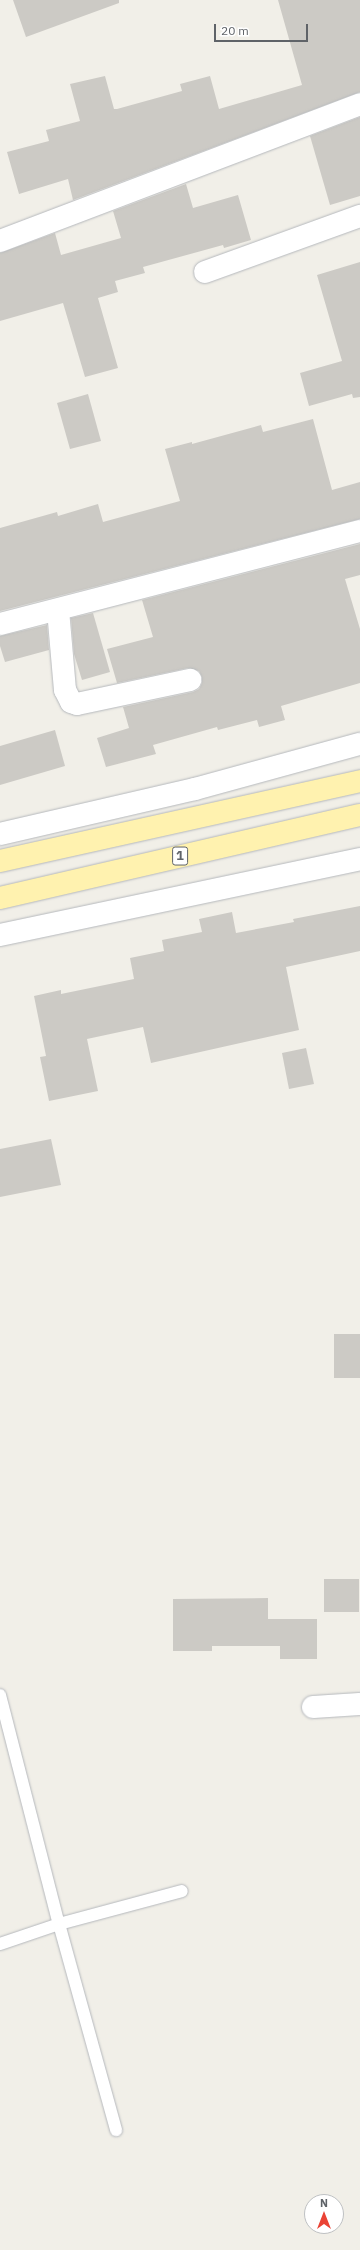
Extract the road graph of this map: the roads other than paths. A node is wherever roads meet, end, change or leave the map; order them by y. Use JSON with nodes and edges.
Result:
{"nodes":[{"id":1,"x":360,"y":104,"type":"edge"},
{"id":2,"x":360,"y":216,"type":"edge"},
{"id":3,"x":0,"y":241,"type":"edge"},
{"id":4,"x":205,"y":272,"type":"dead end"},
{"id":5,"x":360,"y":531,"type":"edge"},
{"id":6,"x":58,"y":610,"type":"junction"},
{"id":7,"x":0,"y":624,"type":"edge"},
{"id":8,"x":190,"y":680,"type":"dead end"},
{"id":9,"x":360,"y":744,"type":"edge"},
{"id":10,"x":360,"y":781,"type":"edge"},
{"id":11,"x":360,"y":815,"type":"edge"},
{"id":12,"x":0,"y":834,"type":"edge"},
{"id":13,"x":360,"y":860,"type":"edge"},
{"id":14,"x":0,"y":861,"type":"edge"},
{"id":15,"x":0,"y":898,"type":"edge"},
{"id":16,"x":0,"y":935,"type":"edge"},
{"id":17,"x":0,"y":1695,"type":"edge"},
{"id":18,"x":360,"y":1704,"type":"edge"},
{"id":19,"x":313,"y":1707,"type":"dead end"},
{"id":20,"x":182,"y":1891,"type":"dead end"},
{"id":21,"x":59,"y":1924,"type":"junction"},
{"id":22,"x":0,"y":1944,"type":"edge"},
{"id":23,"x":116,"y":2130,"type":"dead end"}],
"edges":[{"from":1,"to":3,"type":"street"},
{"from":2,"to":4,"type":"street"},
{"from":5,"to":6,"type":"street"},
{"from":6,"to":7,"type":"street"},
{"from":6,"to":8,"type":"street"},
{"from":9,"to":12,"type":"street"},
{"from":10,"to":14,"type":"main road"},
{"from":11,"to":15,"type":"main road","number":"1"},
{"from":13,"to":16,"type":"street"},
{"from":17,"to":21,"type":"lane"},
{"from":18,"to":19,"type":"street"},
{"from":20,"to":21,"type":"lane"},
{"from":21,"to":22,"type":"lane"},
{"from":21,"to":23,"type":"lane"}]}
